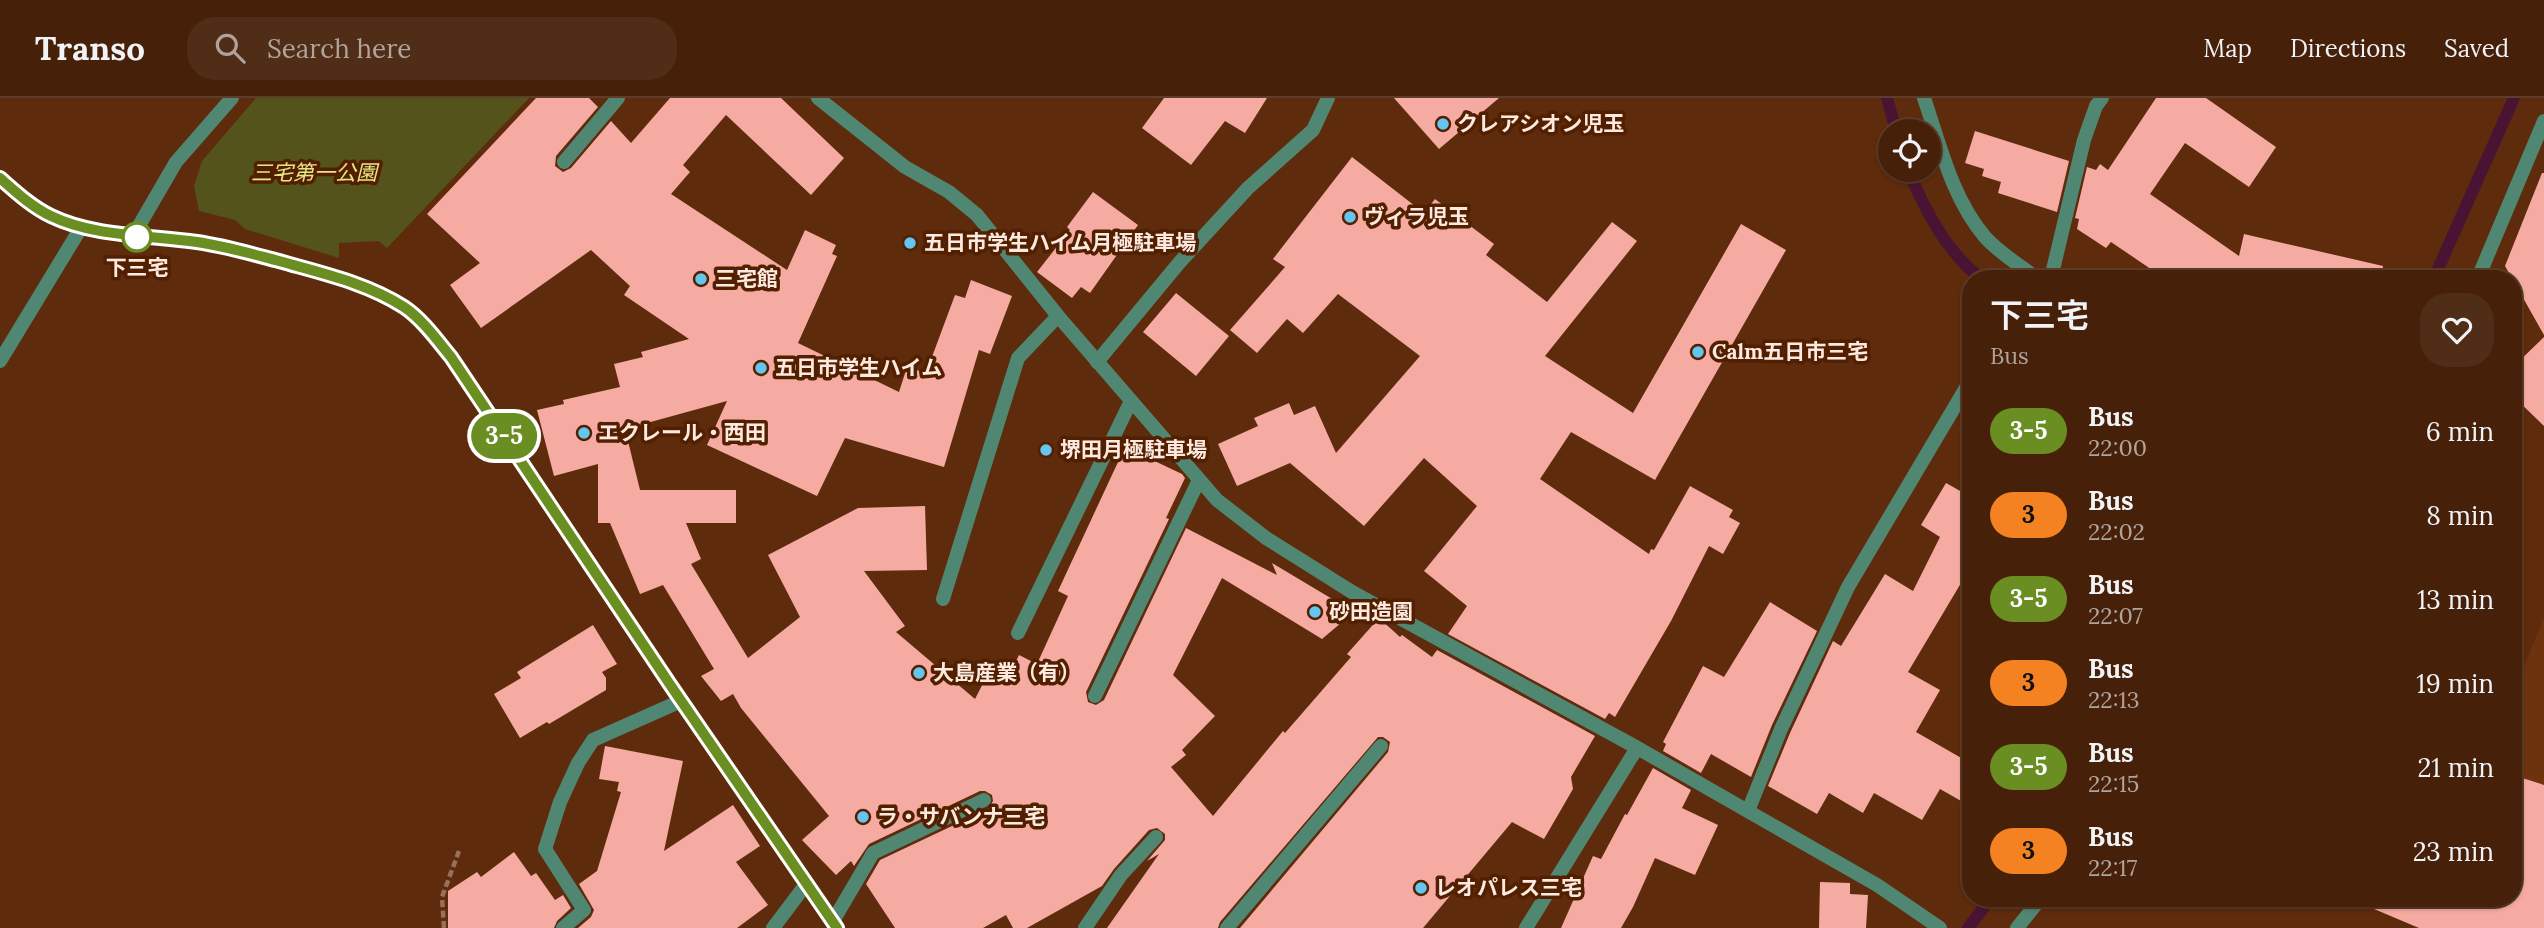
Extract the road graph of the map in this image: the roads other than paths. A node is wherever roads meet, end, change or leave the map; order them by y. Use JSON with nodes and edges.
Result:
{"nodes":[{"id":1,"x":232,"y":98,"type":"edge"},
{"id":2,"x":618,"y":98,"type":"edge"},
{"id":3,"x":818,"y":98,"type":"edge"},
{"id":4,"x":1328,"y":98,"type":"edge"},
{"id":5,"x":1924,"y":98,"type":"edge"},
{"id":6,"x":2102,"y":98,"type":"edge"},
{"id":7,"x":2544,"y":121,"type":"edge"},
{"id":8,"x":564,"y":162,"type":"dead end"},
{"id":9,"x":0,"y":178,"type":"edge"},
{"id":10,"x":82,"y":226,"type":"junction"},
{"id":11,"x":133,"y":236,"type":"junction"},
{"id":12,"x":2026,"y":270,"type":"edge"},
{"id":13,"x":2053,"y":270,"type":"edge"},
{"id":14,"x":2480,"y":270,"type":"edge"},
{"id":15,"x":1058,"y":316,"type":"junction"},
{"id":16,"x":0,"y":361,"type":"edge"},
{"id":17,"x":1097,"y":362,"type":"junction"},
{"id":18,"x":1962,"y":395,"type":"edge"},
{"id":19,"x":1131,"y":401,"type":"junction"},
{"id":20,"x":1199,"y":480,"type":"junction"},
{"id":21,"x":943,"y":599,"type":"dead end"},
{"id":22,"x":1018,"y":634,"type":"dead end"},
{"id":23,"x":1094,"y":696,"type":"dead end"},
{"id":24,"x":681,"y":701,"type":"junction"},
{"id":25,"x":1381,"y":746,"type":"dead end"},
{"id":26,"x":1637,"y":748,"type":"junction"},
{"id":27,"x":984,"y":800,"type":"dead end"},
{"id":28,"x":1748,"y":811,"type":"junction"},
{"id":29,"x":1156,"y":837,"type":"dead end"},
{"id":30,"x":807,"y":884,"type":"junction"},
{"id":31,"x":2034,"y":907,"type":"edge"},
{"id":32,"x":835,"y":925,"type":"edge"},
{"id":33,"x":1938,"y":927,"type":"edge"},
{"id":34,"x":563,"y":928,"type":"edge"},
{"id":35,"x":773,"y":928,"type":"edge"},
{"id":36,"x":1085,"y":928,"type":"edge"},
{"id":37,"x":1227,"y":928,"type":"edge"},
{"id":38,"x":1526,"y":928,"type":"edge"},
{"id":39,"x":2017,"y":928,"type":"edge"}],
"edges":[{"from":1,"to":11,"type":"street"},
{"from":2,"to":8,"type":"street"},
{"from":3,"to":15,"type":"street"},
{"from":4,"to":17,"type":"street"},
{"from":5,"to":12,"type":"street"},
{"from":6,"to":13,"type":"street"},
{"from":7,"to":14,"type":"street"},
{"from":9,"to":10,"type":"street"},
{"from":10,"to":11,"type":"street"},
{"from":10,"to":16,"type":"street"},
{"from":11,"to":24,"type":"street"},
{"from":15,"to":17,"type":"street"},
{"from":15,"to":21,"type":"street"},
{"from":17,"to":19,"type":"street"},
{"from":18,"to":28,"type":"street"},
{"from":19,"to":20,"type":"street"},
{"from":19,"to":22,"type":"street"},
{"from":20,"to":23,"type":"street"},
{"from":20,"to":26,"type":"street"},
{"from":24,"to":30,"type":"street"},
{"from":24,"to":34,"type":"street"},
{"from":25,"to":37,"type":"street"},
{"from":26,"to":28,"type":"street"},
{"from":26,"to":38,"type":"street"},
{"from":27,"to":32,"type":"street"},
{"from":28,"to":33,"type":"street"},
{"from":29,"to":36,"type":"street"},
{"from":30,"to":32,"type":"street"},
{"from":30,"to":35,"type":"street"},
{"from":31,"to":39,"type":"street"}]}
